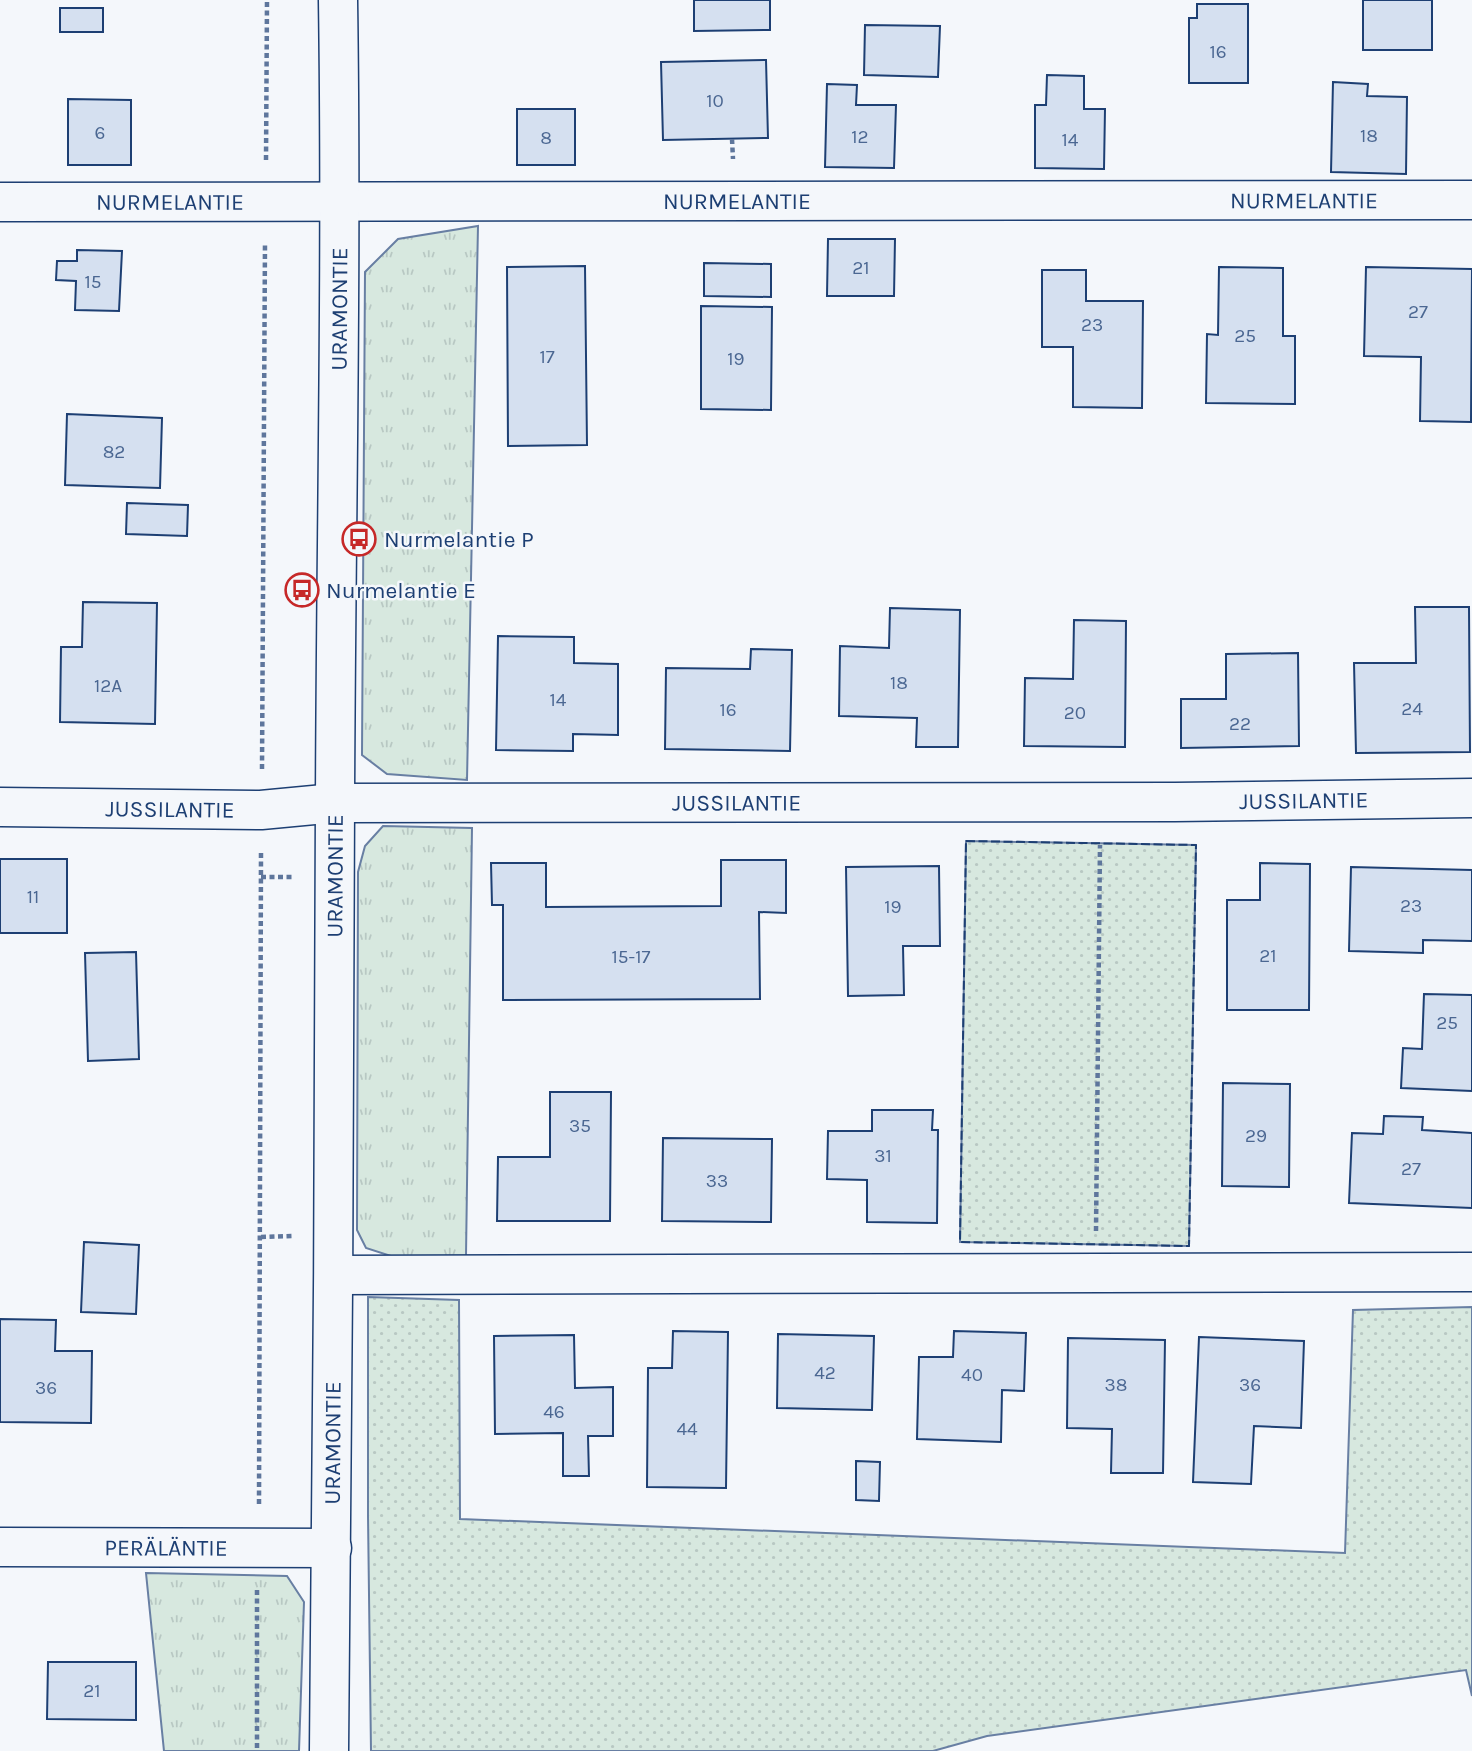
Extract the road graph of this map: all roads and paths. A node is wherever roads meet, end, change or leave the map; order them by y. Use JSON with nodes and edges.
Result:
{"nodes":[{"id":1,"x":267,"y":0,"type":"edge"},
{"id":2,"x":338,"y":0,"type":"edge"},
{"id":3,"x":265,"y":200,"type":"junction"},
{"id":4,"x":1472,"y":200,"type":"edge"},
{"id":5,"x":0,"y":202,"type":"edge"},
{"id":6,"x":341,"y":202,"type":"junction"},
{"id":7,"x":1472,"y":798,"type":"edge"},
{"id":8,"x":1100,"y":802,"type":"junction"},
{"id":9,"x":335,"y":803,"type":"junction"},
{"id":10,"x":0,"y":807,"type":"edge"},
{"id":11,"x":261,"y":810,"type":"junction"},
{"id":12,"x":1472,"y":1272,"type":"edge"},
{"id":13,"x":1097,"y":1273,"type":"junction"},
{"id":14,"x":334,"y":1275,"type":"junction"},
{"id":15,"x":0,"y":1547,"type":"edge"},
{"id":16,"x":332,"y":1548,"type":"junction"},
{"id":17,"x":259,"y":1549,"type":"junction"},
{"id":18,"x":257,"y":1751,"type":"edge"},
{"id":19,"x":329,"y":1751,"type":"edge"}],
"edges":[{"from":1,"to":3,"type":"path"},
{"from":2,"to":6,"type":"street","name":"URAMONTIE"},
{"from":3,"to":5,"type":"street","name":"NURMELANTIE"},
{"from":3,"to":6,"type":"street","name":"NURMELANTIE"},
{"from":3,"to":11,"type":"path"},
{"from":4,"to":6,"type":"street","name":"NURMELANTIE"},
{"from":6,"to":9,"type":"street","name":"URAMONTIE"},
{"from":7,"to":8,"type":"street","name":"JUSSILANTIE"},
{"from":8,"to":9,"type":"street","name":"JUSSILANTIE"},
{"from":8,"to":13,"type":"path"},
{"from":9,"to":11,"type":"street","name":"JUSSILANTIE"},
{"from":9,"to":14,"type":"street","name":"URAMONTIE"},
{"from":10,"to":11,"type":"street","name":"JUSSILANTIE"},
{"from":11,"to":17,"type":"path"},
{"from":12,"to":13,"type":"street"},
{"from":13,"to":14,"type":"street"},
{"from":14,"to":16,"type":"street","name":"URAMONTIE"},
{"from":15,"to":17,"type":"street","name":"PERÄLÄNTIE"},
{"from":16,"to":17,"type":"street","name":"PERÄLÄNTIE"},
{"from":16,"to":19,"type":"street","name":"URAMONTIE"},
{"from":17,"to":18,"type":"path"}]}
